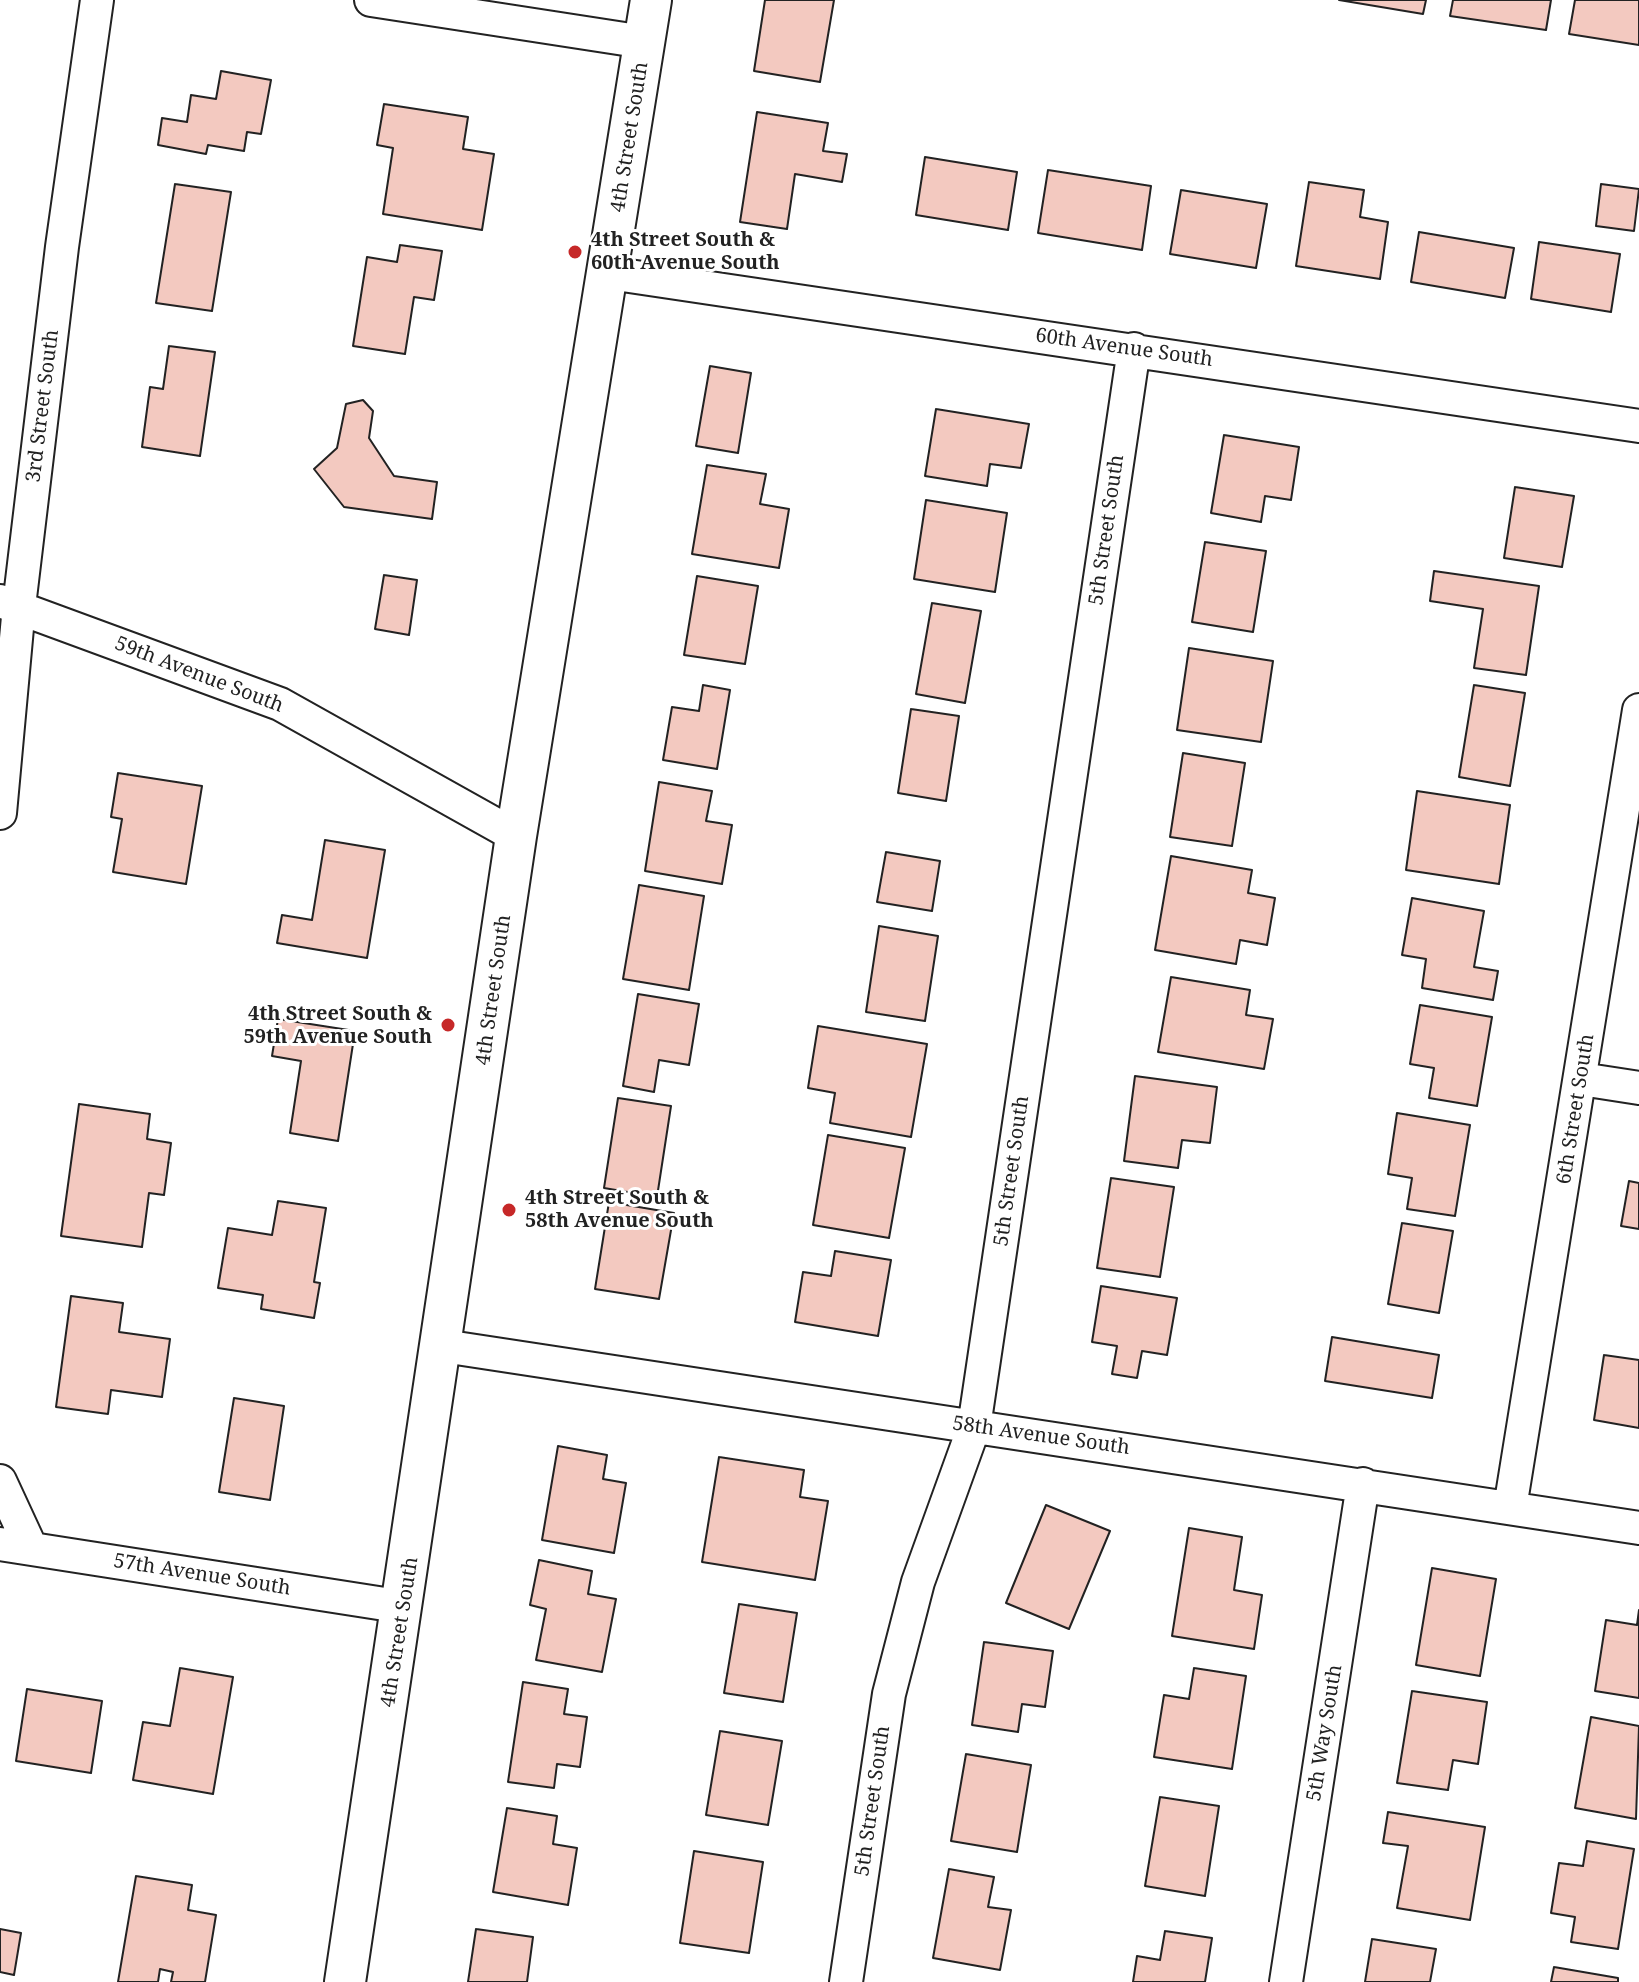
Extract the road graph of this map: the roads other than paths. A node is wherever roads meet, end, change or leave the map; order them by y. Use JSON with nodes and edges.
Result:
{"nodes":[{"id":1,"x":97,"y":0,"type":"edge"},
{"id":2,"x":371,"y":0,"type":"edge"},
{"id":3,"x":651,"y":0,"type":"edge"},
{"id":4,"x":644,"y":42,"type":"junction"},
{"id":5,"x":609,"y":273,"type":"junction"},
{"id":6,"x":1134,"y":349,"type":"junction"},
{"id":7,"x":1639,"y":426,"type":"edge"},
{"id":8,"x":10,"y":604,"type":"edge"},
{"id":9,"x":1639,"y":710,"type":"edge"},
{"id":10,"x":0,"y":813,"type":"edge"},
{"id":11,"x":516,"y":836,"type":"junction"},
{"id":12,"x":1581,"y":1079,"type":"junction"},
{"id":13,"x":1639,"y":1088,"type":"edge"},
{"id":14,"x":443,"y":1346,"type":"junction"},
{"id":15,"x":974,"y":1427,"type":"junction"},
{"id":16,"x":0,"y":1481,"type":"edge"},
{"id":17,"x":1363,"y":1484,"type":"junction"},
{"id":18,"x":1510,"y":1508,"type":"junction"},
{"id":19,"x":1639,"y":1528,"type":"edge"},
{"id":20,"x":15,"y":1546,"type":"edge"},
{"id":21,"x":404,"y":1607,"type":"junction"},
{"id":22,"x":345,"y":1982,"type":"edge"},
{"id":23,"x":846,"y":1982,"type":"edge"},
{"id":24,"x":1286,"y":1982,"type":"edge"}],
"edges":[{"from":1,"to":8,"type":"street","name":"3rd Street South"},
{"from":2,"to":4,"type":"street"},
{"from":3,"to":4,"type":"street","name":"4th Street South"},
{"from":4,"to":5,"type":"street","name":"4th Street South"},
{"from":5,"to":6,"type":"street","name":"60th Avenue South"},
{"from":5,"to":11,"type":"street","name":"4th Street South"},
{"from":6,"to":7,"type":"street","name":"60th Avenue South"},
{"from":6,"to":15,"type":"street","name":"5th Street South"},
{"from":8,"to":10,"type":"street","name":"3rd Street South"},
{"from":8,"to":11,"type":"street","name":"59th Avenue South"},
{"from":9,"to":12,"type":"street","name":"6th Street South"},
{"from":11,"to":14,"type":"street","name":"4th Street South"},
{"from":12,"to":13,"type":"street"},
{"from":12,"to":18,"type":"street","name":"6th Street South"},
{"from":14,"to":15,"type":"street","name":"58th Avenue South"},
{"from":14,"to":21,"type":"street","name":"4th Street South"},
{"from":15,"to":17,"type":"street","name":"58th Avenue South"},
{"from":15,"to":23,"type":"street","name":"5th Street South"},
{"from":16,"to":20,"type":"street"},
{"from":17,"to":18,"type":"street","name":"58th Avenue South"},
{"from":17,"to":24,"type":"street","name":"5th Way South"},
{"from":18,"to":19,"type":"street","name":"58th Avenue South"},
{"from":20,"to":21,"type":"street","name":"57th Avenue South"},
{"from":21,"to":22,"type":"street","name":"4th Street South"}]}
